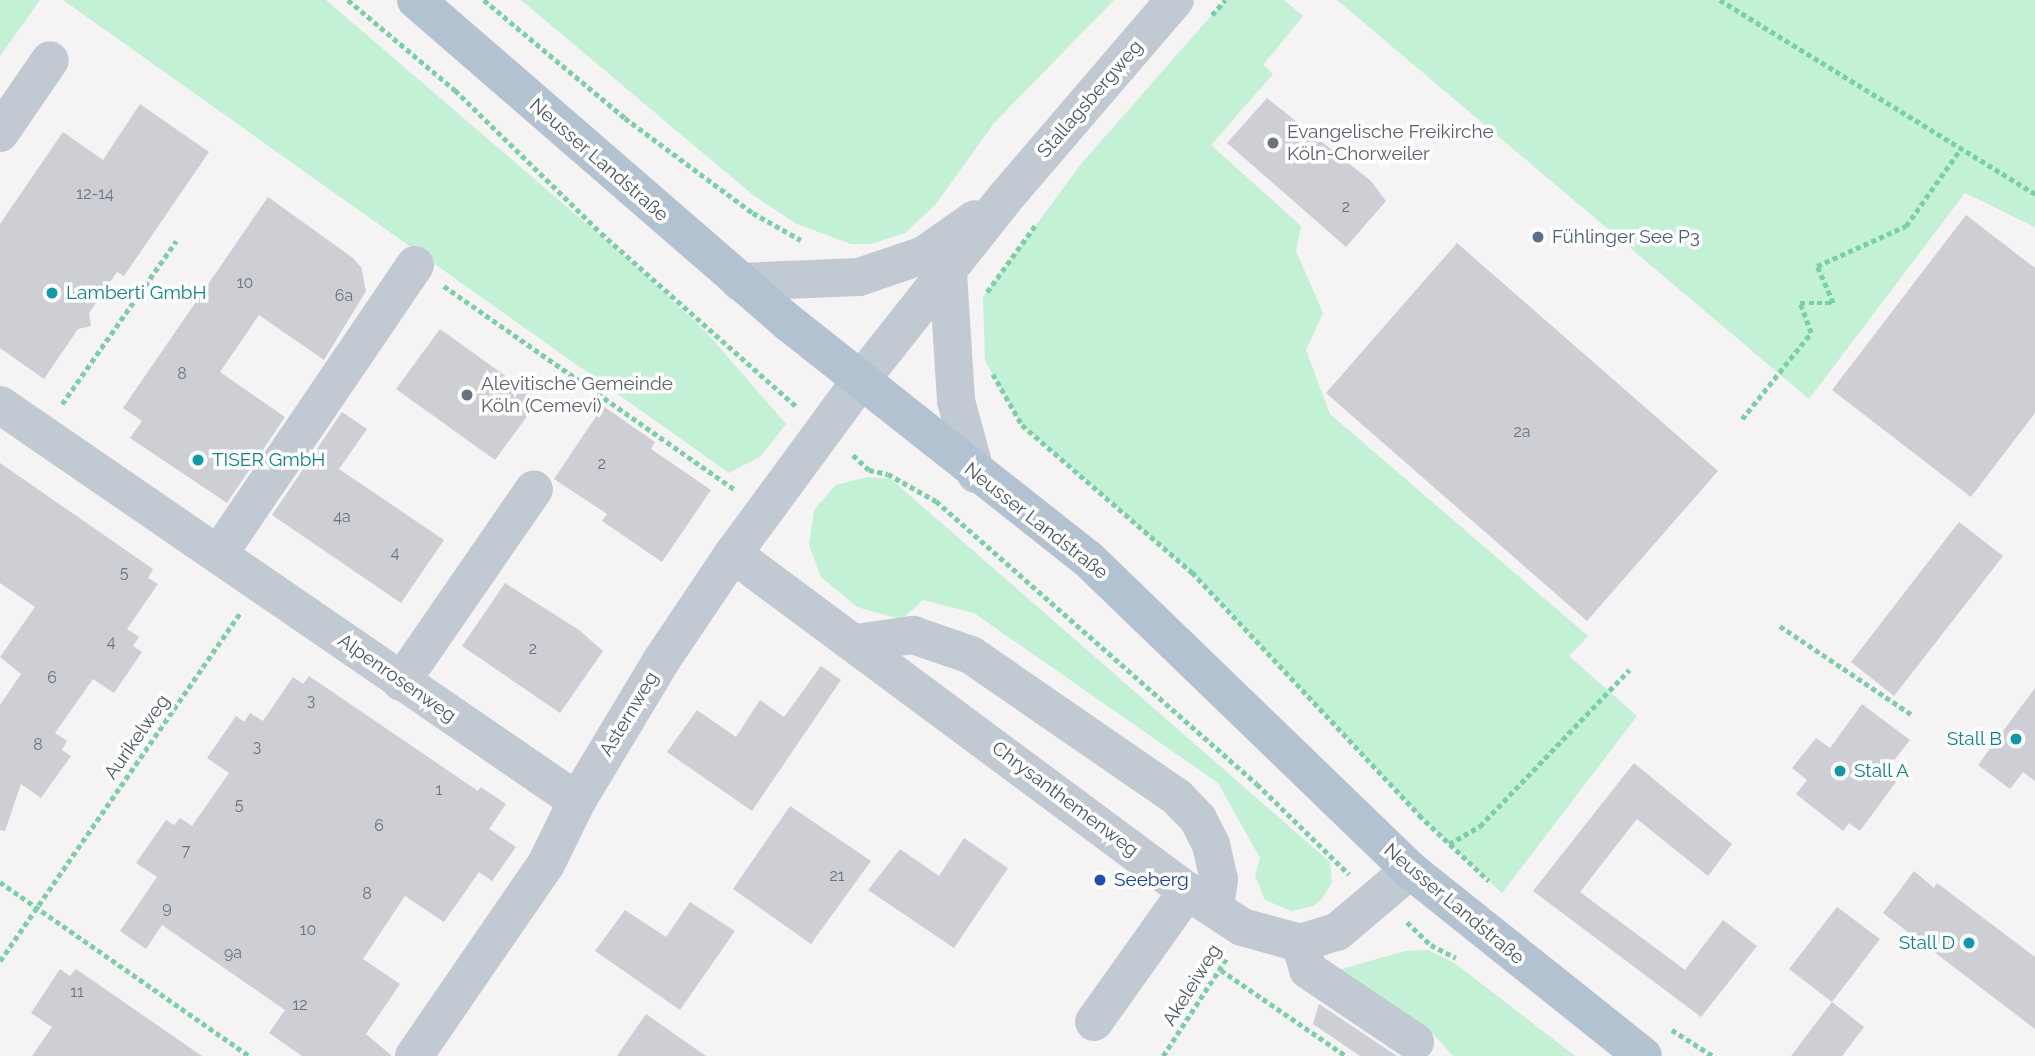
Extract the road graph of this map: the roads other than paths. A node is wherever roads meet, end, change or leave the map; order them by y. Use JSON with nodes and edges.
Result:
{"nodes":[{"id":1,"x":416,"y":0,"type":"edge"},
{"id":2,"x":1175,"y":0,"type":"edge"},
{"id":3,"x":50,"y":60,"type":"dead end"},
{"id":4,"x":0,"y":133,"type":"edge"},
{"id":5,"x":1005,"y":198,"type":"junction"},
{"id":6,"x":415,"y":265,"type":"road end"},
{"id":7,"x":948,"y":273,"type":"junction"},
{"id":8,"x":740,"y":282,"type":"junction"},
{"id":9,"x":859,"y":381,"type":"junction"},
{"id":10,"x":0,"y":405,"type":"edge"},
{"id":11,"x":976,"y":474,"type":"junction"},
{"id":12,"x":534,"y":489,"type":"dead end"},
{"id":13,"x":220,"y":552,"type":"junction"},
{"id":14,"x":733,"y":554,"type":"junction"},
{"id":15,"x":856,"y":643,"type":"junction"},
{"id":16,"x":401,"y":682,"type":"junction"},
{"id":17,"x":577,"y":801,"type":"junction"},
{"id":18,"x":1413,"y":873,"type":"junction"},
{"id":19,"x":1214,"y":909,"type":"junction"},
{"id":20,"x":1300,"y":943,"type":"junction"},
{"id":21,"x":1094,"y":1023,"type":"dead end"},
{"id":22,"x":1415,"y":1042,"type":"dead end"},
{"id":23,"x":414,"y":1056,"type":"edge"},
{"id":24,"x":1643,"y":1056,"type":"edge"}],
"edges":[{"from":1,"to":8,"type":"main road","name":"Neusser Landstraße"},
{"from":2,"to":5,"type":"street","name":"Stallagsbergweg"},
{"from":3,"to":4,"type":"street"},
{"from":5,"to":7,"type":"street","name":"Stallagsbergweg"},
{"from":5,"to":8,"type":"street","name":"Stallagsbergweg"},
{"from":6,"to":13,"type":"street"},
{"from":7,"to":9,"type":"street","name":"Stallagsbergweg"},
{"from":7,"to":11,"type":"street"},
{"from":8,"to":9,"type":"main road","name":"Neusser Landstraße"},
{"from":9,"to":11,"type":"main road","name":"Neusser Landstraße"},
{"from":9,"to":14,"type":"street","name":"Asternweg"},
{"from":10,"to":13,"type":"street","name":"Alpenrosenweg"},
{"from":11,"to":18,"type":"main road","name":"Neusser Landstraße"},
{"from":12,"to":16,"type":"street"},
{"from":13,"to":16,"type":"street","name":"Alpenrosenweg"},
{"from":14,"to":15,"type":"street","name":"Chrysanthemenweg"},
{"from":14,"to":17,"type":"street","name":"Asternweg"},
{"from":15,"to":19,"type":"street","name":"Chrysanthemenweg"},
{"from":15,"to":19,"type":"street"},
{"from":16,"to":17,"type":"street","name":"Alpenrosenweg"},
{"from":17,"to":23,"type":"street","name":"Asternweg"},
{"from":18,"to":20,"type":"street"},
{"from":18,"to":24,"type":"main road","name":"Neusser Landstraße"},
{"from":19,"to":20,"type":"street","name":"Chrysanthemenweg"},
{"from":19,"to":21,"type":"street"},
{"from":20,"to":22,"type":"street"}]}
